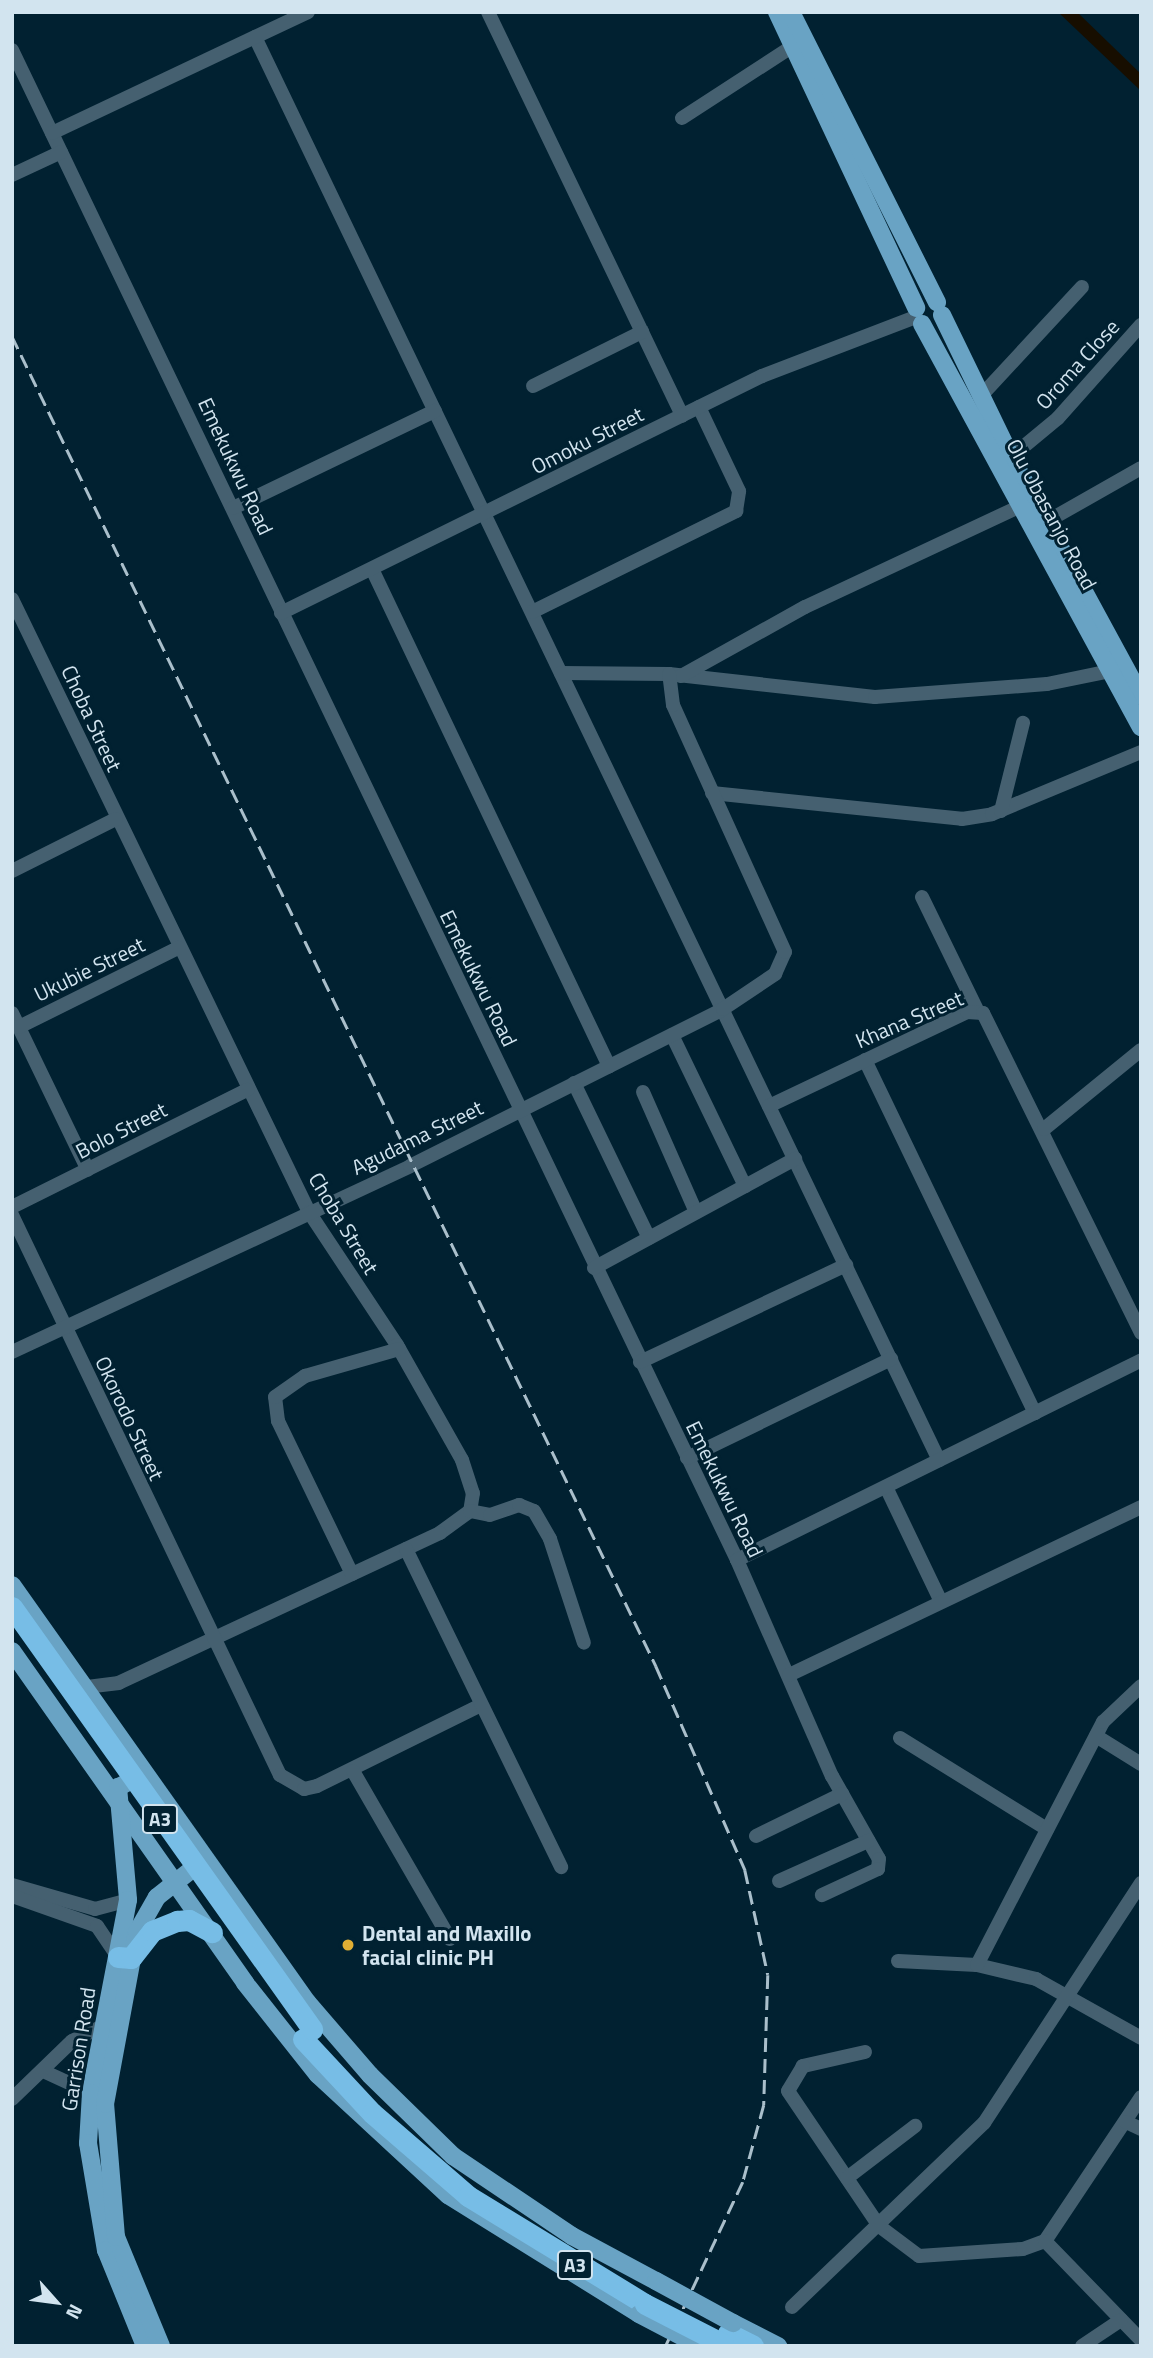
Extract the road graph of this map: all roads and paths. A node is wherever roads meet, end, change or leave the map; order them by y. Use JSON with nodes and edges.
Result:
{"nodes":[{"id":1,"x":488,"y":12,"type":"edge"},
{"id":2,"x":777,"y":12,"type":"edge"},
{"id":3,"x":791,"y":12,"type":"edge"},
{"id":4,"x":305,"y":13,"type":"edge"},
{"id":5,"x":255,"y":37,"type":"junction"},
{"id":6,"x":793,"y":46,"type":"junction"},
{"id":7,"x":12,"y":50,"type":"edge"},
{"id":8,"x":682,"y":118,"type":"dead end"},
{"id":9,"x":52,"y":133,"type":"junction"},
{"id":10,"x":61,"y":152,"type":"junction"},
{"id":11,"x":12,"y":175,"type":"edge"},
{"id":12,"x":1082,"y":286,"type":"dead end"},
{"id":13,"x":940,"y":308,"type":"junction"},
{"id":14,"x":918,"y":316,"type":"junction"},
{"id":15,"x":1141,"y":325,"type":"edge"},
{"id":16,"x":642,"y":332,"type":"junction"},
{"id":17,"x":533,"y":386,"type":"dead end"},
{"id":18,"x":980,"y":397,"type":"junction"},
{"id":19,"x":699,"y":407,"type":"junction"},
{"id":20,"x":435,"y":411,"type":"junction"},
{"id":21,"x":682,"y":416,"type":"junction"},
{"id":22,"x":1011,"y":457,"type":"junction"},
{"id":23,"x":1141,"y":468,"type":"edge"},
{"id":24,"x":1021,"y":506,"type":"junction"},
{"id":25,"x":233,"y":508,"type":"junction"},
{"id":26,"x":485,"y":515,"type":"junction"},
{"id":27,"x":1046,"y":522,"type":"junction"},
{"id":28,"x":372,"y":569,"type":"junction"},
{"id":29,"x":12,"y":599,"type":"edge"},
{"id":30,"x":532,"y":612,"type":"junction"},
{"id":31,"x":281,"y":613,"type":"junction"},
{"id":32,"x":1110,"y":671,"type":"junction"},
{"id":33,"x":561,"y":673,"type":"junction"},
{"id":34,"x":675,"y":675,"type":"junction"},
{"id":35,"x":1141,"y":696,"type":"edge"},
{"id":36,"x":1023,"y":723,"type":"dead end"},
{"id":37,"x":1141,"y":727,"type":"edge"},
{"id":38,"x":1141,"y":752,"type":"edge"},
{"id":39,"x":712,"y":793,"type":"junction"},
{"id":40,"x":1001,"y":810,"type":"junction"},
{"id":41,"x":116,"y":819,"type":"junction"},
{"id":42,"x":12,"y":871,"type":"edge"},
{"id":43,"x":922,"y":897,"type":"dead end"},
{"id":44,"x":178,"y":948,"type":"junction"},
{"id":45,"x":723,"y":1009,"type":"junction"},
{"id":46,"x":978,"y":1012,"type":"junction"},
{"id":47,"x":16,"y":1020,"type":"edge"},
{"id":48,"x":672,"y":1035,"type":"junction"},
{"id":49,"x":1141,"y":1050,"type":"edge"},
{"id":50,"x":865,"y":1060,"type":"junction"},
{"id":51,"x":609,"y":1066,"type":"junction"},
{"id":52,"x":573,"y":1083,"type":"junction"},
{"id":53,"x":247,"y":1090,"type":"junction"},
{"id":54,"x":643,"y":1092,"type":"dead end"},
{"id":55,"x":769,"y":1106,"type":"junction"},
{"id":56,"x":519,"y":1110,"type":"junction"},
{"id":57,"x":1044,"y":1129,"type":"junction"},
{"id":58,"x":795,"y":1159,"type":"junction"},
{"id":59,"x":88,"y":1170,"type":"junction"},
{"id":60,"x":745,"y":1186,"type":"junction"},
{"id":61,"x":12,"y":1207,"type":"edge"},
{"id":62,"x":309,"y":1212,"type":"junction"},
{"id":63,"x":696,"y":1212,"type":"junction"},
{"id":64,"x":12,"y":1215,"type":"edge"},
{"id":65,"x":649,"y":1238,"type":"junction"},
{"id":66,"x":846,"y":1265,"type":"junction"},
{"id":67,"x":594,"y":1268,"type":"junction"},
{"id":68,"x":63,"y":1327,"type":"junction"},
{"id":69,"x":1141,"y":1333,"type":"edge"},
{"id":70,"x":399,"y":1349,"type":"junction"},
{"id":71,"x":12,"y":1352,"type":"edge"},
{"id":72,"x":891,"y":1359,"type":"junction"},
{"id":73,"x":1141,"y":1360,"type":"edge"},
{"id":74,"x":640,"y":1362,"type":"junction"},
{"id":75,"x":1035,"y":1413,"type":"junction"},
{"id":76,"x":687,"y":1458,"type":"junction"},
{"id":77,"x":940,"y":1460,"type":"junction"},
{"id":78,"x":886,"y":1487,"type":"junction"},
{"id":79,"x":1141,"y":1507,"type":"edge"},
{"id":80,"x":470,"y":1511,"type":"junction"},
{"id":81,"x":406,"y":1549,"type":"junction"},
{"id":82,"x":737,"y":1560,"type":"junction"},
{"id":83,"x":352,"y":1574,"type":"junction"},
{"id":84,"x":12,"y":1585,"type":"edge"},
{"id":85,"x":941,"y":1602,"type":"junction"},
{"id":86,"x":12,"y":1607,"type":"edge"},
{"id":87,"x":12,"y":1630,"type":"edge"},
{"id":88,"x":211,"y":1639,"type":"junction"},
{"id":89,"x":584,"y":1643,"type":"dead end"},
{"id":90,"x":15,"y":1661,"type":"edge"},
{"id":91,"x":789,"y":1675,"type":"junction"},
{"id":92,"x":119,"y":1683,"type":"junction"},
{"id":93,"x":1141,"y":1686,"type":"edge"},
{"id":94,"x":85,"y":1687,"type":"junction"},
{"id":95,"x":481,"y":1705,"type":"junction"},
{"id":96,"x":104,"y":1713,"type":"junction"},
{"id":97,"x":1096,"y":1736,"type":"junction"},
{"id":98,"x":900,"y":1738,"type":"dead end"},
{"id":99,"x":1141,"y":1764,"type":"edge"},
{"id":100,"x":353,"y":1771,"type":"junction"},
{"id":101,"x":147,"y":1774,"type":"junction"},
{"id":102,"x":842,"y":1794,"type":"junction"},
{"id":103,"x":116,"y":1798,"type":"junction"},
{"id":104,"x":1047,"y":1829,"type":"junction"},
{"id":105,"x":756,"y":1836,"type":"dead end"},
{"id":106,"x":868,"y":1841,"type":"junction"},
{"id":107,"x":206,"y":1859,"type":"junction"},
{"id":108,"x":561,"y":1867,"type":"dead end"},
{"id":109,"x":779,"y":1881,"type":"dead end"},
{"id":110,"x":175,"y":1882,"type":"junction"},
{"id":111,"x":1141,"y":1883,"type":"edge"},
{"id":112,"x":12,"y":1885,"type":"edge"},
{"id":113,"x":822,"y":1895,"type":"dead end"},
{"id":114,"x":12,"y":1896,"type":"edge"},
{"id":115,"x":128,"y":1900,"type":"junction"},
{"id":116,"x":95,"y":1909,"type":"junction"},
{"id":117,"x":212,"y":1932,"type":"junction"},
{"id":118,"x":122,"y":1933,"type":"junction"},
{"id":119,"x":450,"y":1939,"type":"dead end"},
{"id":120,"x":124,"y":1958,"type":"junction"},
{"id":121,"x":898,"y":1961,"type":"dead end"},
{"id":122,"x":977,"y":1965,"type":"junction"},
{"id":123,"x":1066,"y":1993,"type":"junction"},
{"id":124,"x":103,"y":2026,"type":"junction"},
{"id":125,"x":307,"y":2034,"type":"junction"},
{"id":126,"x":1141,"y":2038,"type":"edge"},
{"id":127,"x":865,"y":2052,"type":"dead end"},
{"id":128,"x":43,"y":2071,"type":"junction"},
{"id":129,"x":91,"y":2093,"type":"junction"},
{"id":130,"x":1141,"y":2097,"type":"edge"},
{"id":131,"x":12,"y":2099,"type":"edge"},
{"id":132,"x":1126,"y":2122,"type":"junction"},
{"id":133,"x":915,"y":2126,"type":"dead end"},
{"id":134,"x":1141,"y":2129,"type":"edge"},
{"id":135,"x":847,"y":2178,"type":"junction"},
{"id":136,"x":879,"y":2226,"type":"junction"},
{"id":137,"x":1045,"y":2241,"type":"junction"},
{"id":138,"x":648,"y":2298,"type":"junction"},
{"id":139,"x":792,"y":2307,"type":"dead end"},
{"id":140,"x":1121,"y":2320,"type":"junction"},
{"id":141,"x":727,"y":2336,"type":"edge"},
{"id":142,"x":1141,"y":2340,"type":"edge"},
{"id":143,"x":145,"y":2346,"type":"edge"},
{"id":144,"x":161,"y":2346,"type":"edge"},
{"id":145,"x":700,"y":2346,"type":"edge"},
{"id":146,"x":753,"y":2346,"type":"edge"},
{"id":147,"x":778,"y":2346,"type":"edge"},
{"id":148,"x":1082,"y":2346,"type":"edge"}],
"edges":[{"from":1,"to":16,"type":"street"},
{"from":2,"to":6,"type":"main road","name":"Olu Obasanjo Road"},
{"from":3,"to":13,"type":"main road","name":"Olu Obasanjo Road"},
{"from":4,"to":5,"type":"street"},
{"from":5,"to":9,"type":"street"},
{"from":5,"to":20,"type":"street"},
{"from":6,"to":8,"type":"street"},
{"from":6,"to":14,"type":"main road","name":"Olu Obasanjo Road"},
{"from":7,"to":9,"type":"street","name":"Emekukwu Road"},
{"from":9,"to":10,"type":"street","name":"Emekukwu Road"},
{"from":10,"to":11,"type":"street"},
{"from":10,"to":25,"type":"street","name":"Emekukwu Road"},
{"from":12,"to":18,"type":"street"},
{"from":13,"to":14,"type":"main road"},
{"from":13,"to":18,"type":"main road","name":"Olu Obasanjo Road"},
{"from":14,"to":19,"type":"street","name":"Omoku Street"},
{"from":14,"to":24,"type":"main road","name":"Olu Obasanjo Road"},
{"from":15,"to":22,"type":"street","name":"Oroma Close"},
{"from":16,"to":17,"type":"street"},
{"from":16,"to":21,"type":"street"},
{"from":18,"to":22,"type":"main road","name":"Olu Obasanjo Road"},
{"from":19,"to":21,"type":"street","name":"Omoku Street"},
{"from":19,"to":30,"type":"street"},
{"from":20,"to":25,"type":"street"},
{"from":20,"to":26,"type":"street"},
{"from":21,"to":26,"type":"street","name":"Omoku Street"},
{"from":22,"to":27,"type":"main road","name":"Olu Obasanjo Road"},
{"from":23,"to":27,"type":"street"},
{"from":24,"to":32,"type":"main road","name":"Olu Obasanjo Road"},
{"from":24,"to":34,"type":"street"},
{"from":25,"to":31,"type":"street","name":"Emekukwu Road"},
{"from":26,"to":28,"type":"street","name":"Omoku Street"},
{"from":26,"to":30,"type":"street"},
{"from":27,"to":35,"type":"main road","name":"Olu Obasanjo Road"},
{"from":28,"to":31,"type":"street","name":"Omoku Street"},
{"from":28,"to":51,"type":"street"},
{"from":29,"to":41,"type":"street","name":"Choba Street"},
{"from":30,"to":33,"type":"street"},
{"from":31,"to":56,"type":"street","name":"Emekukwu Road"},
{"from":32,"to":34,"type":"street"},
{"from":32,"to":37,"type":"main road","name":"Olu Obasanjo Road"},
{"from":33,"to":34,"type":"street"},
{"from":33,"to":45,"type":"street"},
{"from":34,"to":39,"type":"street"},
{"from":36,"to":40,"type":"street"},
{"from":38,"to":40,"type":"street"},
{"from":39,"to":40,"type":"street"},
{"from":39,"to":45,"type":"street","name":"Agudama Street"},
{"from":41,"to":42,"type":"street"},
{"from":41,"to":44,"type":"street","name":"Choba Street"},
{"from":43,"to":46,"type":"street"},
{"from":44,"to":47,"type":"street","name":"Ukubie Street"},
{"from":44,"to":53,"type":"street","name":"Choba Street"},
{"from":45,"to":48,"type":"street","name":"Agudama Street"},
{"from":45,"to":55,"type":"street"},
{"from":46,"to":50,"type":"street","name":"Khana Street"},
{"from":46,"to":57,"type":"street","name":"Khana Street"},
{"from":47,"to":59,"type":"street"},
{"from":48,"to":51,"type":"street","name":"Agudama Street"},
{"from":48,"to":60,"type":"street"},
{"from":49,"to":57,"type":"street"},
{"from":50,"to":55,"type":"street","name":"Khana Street"},
{"from":50,"to":75,"type":"street"},
{"from":51,"to":52,"type":"street","name":"Agudama Street"},
{"from":52,"to":56,"type":"street","name":"Agudama Street"},
{"from":52,"to":65,"type":"street"},
{"from":53,"to":59,"type":"street","name":"Bolo Street"},
{"from":53,"to":62,"type":"street","name":"Choba Street"},
{"from":54,"to":63,"type":"street"},
{"from":55,"to":58,"type":"street"},
{"from":56,"to":62,"type":"street","name":"Agudama Street"},
{"from":56,"to":67,"type":"street","name":"Emekukwu Road"},
{"from":57,"to":69,"type":"street","name":"Khana Street"},
{"from":58,"to":60,"type":"street"},
{"from":58,"to":66,"type":"street"},
{"from":59,"to":61,"type":"street","name":"Bolo Street"},
{"from":60,"to":63,"type":"street"},
{"from":62,"to":68,"type":"street","name":"Agudama Street"},
{"from":62,"to":70,"type":"street","name":"Choba Street"},
{"from":63,"to":65,"type":"street"},
{"from":64,"to":68,"type":"street","name":"Okorodo Street"},
{"from":65,"to":67,"type":"street"},
{"from":66,"to":72,"type":"street"},
{"from":66,"to":74,"type":"street"},
{"from":67,"to":74,"type":"street","name":"Emekukwu Road"},
{"from":68,"to":71,"type":"street","name":"Agudama Street"},
{"from":68,"to":88,"type":"street","name":"Okorodo Street"},
{"from":70,"to":80,"type":"street","name":"Choba Street"},
{"from":70,"to":83,"type":"street"},
{"from":72,"to":76,"type":"street"},
{"from":72,"to":77,"type":"street"},
{"from":73,"to":75,"type":"street"},
{"from":74,"to":76,"type":"street","name":"Emekukwu Road"},
{"from":75,"to":77,"type":"street"},
{"from":76,"to":82,"type":"street","name":"Emekukwu Road"},
{"from":77,"to":78,"type":"street"},
{"from":78,"to":82,"type":"street"},
{"from":78,"to":85,"type":"street"},
{"from":79,"to":85,"type":"street"},
{"from":80,"to":81,"type":"street"},
{"from":80,"to":89,"type":"street"},
{"from":81,"to":83,"type":"street"},
{"from":81,"to":95,"type":"street"},
{"from":82,"to":91,"type":"street","name":"Emekukwu Road"},
{"from":83,"to":88,"type":"street"},
{"from":84,"to":94,"type":"main road"},
{"from":85,"to":91,"type":"street"},
{"from":86,"to":125,"type":"highway","number":"A3","bridge":true},
{"from":87,"to":125,"type":"highway","number":"A3"},
{"from":88,"to":92,"type":"street"},
{"from":88,"to":100,"type":"street","name":"Okorodo Street"},
{"from":90,"to":103,"type":"main road"},
{"from":91,"to":102,"type":"street","name":"Emekukwu Road"},
{"from":92,"to":94,"type":"street"},
{"from":92,"to":96,"type":"street"},
{"from":93,"to":97,"type":"street"},
{"from":94,"to":96,"type":"main road"},
{"from":95,"to":100,"type":"street","name":"Okorodo Street"},
{"from":95,"to":108,"type":"street"},
{"from":96,"to":101,"type":"main road"},
{"from":97,"to":99,"type":"street"},
{"from":97,"to":104,"type":"street"},
{"from":98,"to":104,"type":"street"},
{"from":100,"to":119,"type":"street"},
{"from":101,"to":103,"type":"main road"},
{"from":101,"to":107,"type":"main road"},
{"from":102,"to":105,"type":"street"},
{"from":102,"to":106,"type":"street","name":"Emekukwu Road"},
{"from":103,"to":110,"type":"main road"},
{"from":103,"to":115,"type":"main road","name":"Garrison Road"},
{"from":104,"to":122,"type":"street"},
{"from":106,"to":109,"type":"street"},
{"from":106,"to":113,"type":"street","name":"Emekukwu Road"},
{"from":107,"to":110,"type":"main road","name":"Garrison Road"},
{"from":107,"to":138,"type":"main road"},
{"from":110,"to":117,"type":"main road"},
{"from":110,"to":120,"type":"main road","name":"Garrison Road"},
{"from":111,"to":123,"type":"street"},
{"from":112,"to":116,"type":"street"},
{"from":114,"to":120,"type":"street"},
{"from":115,"to":116,"type":"street"},
{"from":115,"to":118,"type":"main road","name":"Garrison Road"},
{"from":116,"to":118,"type":"street"},
{"from":117,"to":120,"type":"highway"},
{"from":117,"to":138,"type":"main road"},
{"from":118,"to":120,"type":"main road","name":"Garrison Road"},
{"from":120,"to":124,"type":"main road","name":"Garrison Road"},
{"from":120,"to":144,"type":"main road","name":"Garrison Road"},
{"from":121,"to":122,"type":"street"},
{"from":122,"to":123,"type":"street"},
{"from":123,"to":126,"type":"street"},
{"from":123,"to":136,"type":"street"},
{"from":124,"to":128,"type":"street"},
{"from":124,"to":129,"type":"main road","name":"Garrison Road"},
{"from":125,"to":138,"type":"highway","number":"A3"},
{"from":127,"to":135,"type":"street"},
{"from":128,"to":129,"type":"street"},
{"from":128,"to":131,"type":"street"},
{"from":129,"to":143,"type":"main road","name":"Garrison Road"},
{"from":130,"to":132,"type":"street"},
{"from":132,"to":134,"type":"street"},
{"from":132,"to":137,"type":"street"},
{"from":133,"to":135,"type":"street"},
{"from":135,"to":136,"type":"street"},
{"from":136,"to":137,"type":"street"},
{"from":136,"to":139,"type":"street"},
{"from":137,"to":140,"type":"street"},
{"from":138,"to":141,"type":"highway","number":"A3","bridge":true},
{"from":138,"to":145,"type":"main road","bridge":true},
{"from":140,"to":142,"type":"street"},
{"from":140,"to":148,"type":"street"},
{"from":141,"to":146,"type":"highway","number":"A3"},
{"from":141,"to":147,"type":"main road"}]}
